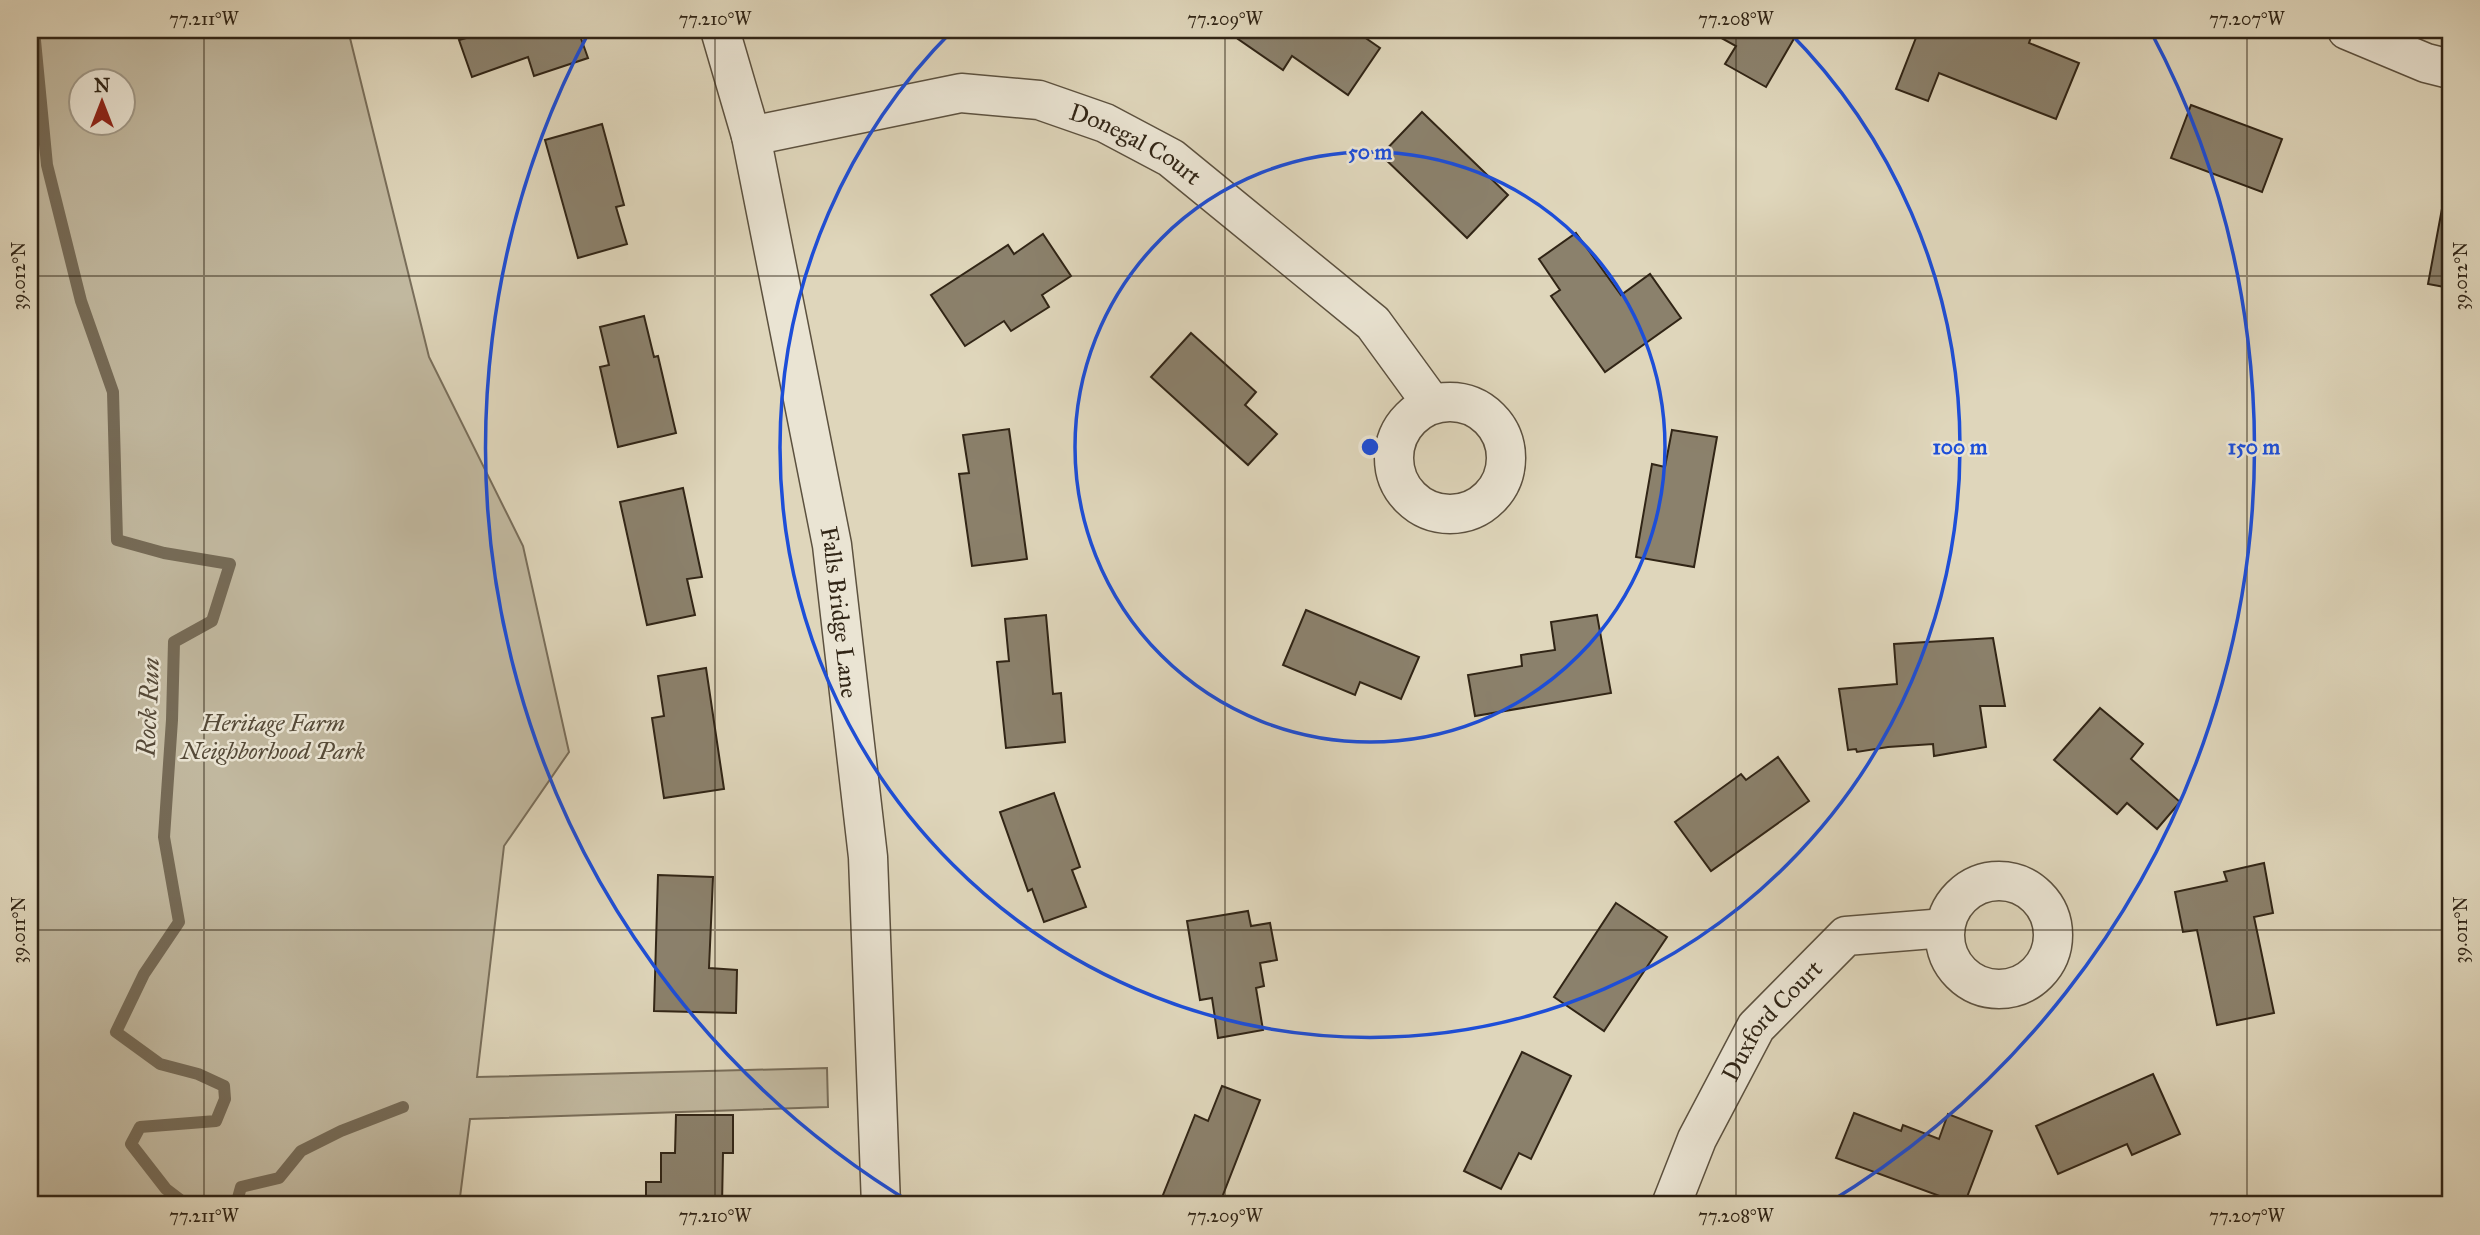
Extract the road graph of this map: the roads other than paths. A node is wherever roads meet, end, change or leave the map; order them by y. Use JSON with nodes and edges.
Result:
{"nodes":[{"id":1,"x":720,"y":30,"type":"edge"},
{"id":2,"x":2347,"y":30,"type":"edge"},
{"id":3,"x":2450,"y":69,"type":"edge"},
{"id":4,"x":751,"y":136,"type":"junction"},
{"id":5,"x":1432,"y":404,"type":"dead end"},
{"id":6,"x":1945,"y":928,"type":"dead end"},
{"id":7,"x":881,"y":1205,"type":"edge"},
{"id":8,"x":1671,"y":1205,"type":"edge"}],
"edges":[{"from":1,"to":4,"type":"street","name":"Falls Bridge Lane"},
{"from":2,"to":3,"type":"street"},
{"from":4,"to":5,"type":"street","name":"Donegal Court"},
{"from":4,"to":7,"type":"street","name":"Falls Bridge Lane"},
{"from":6,"to":8,"type":"street","name":"Duxford Court"}]}
